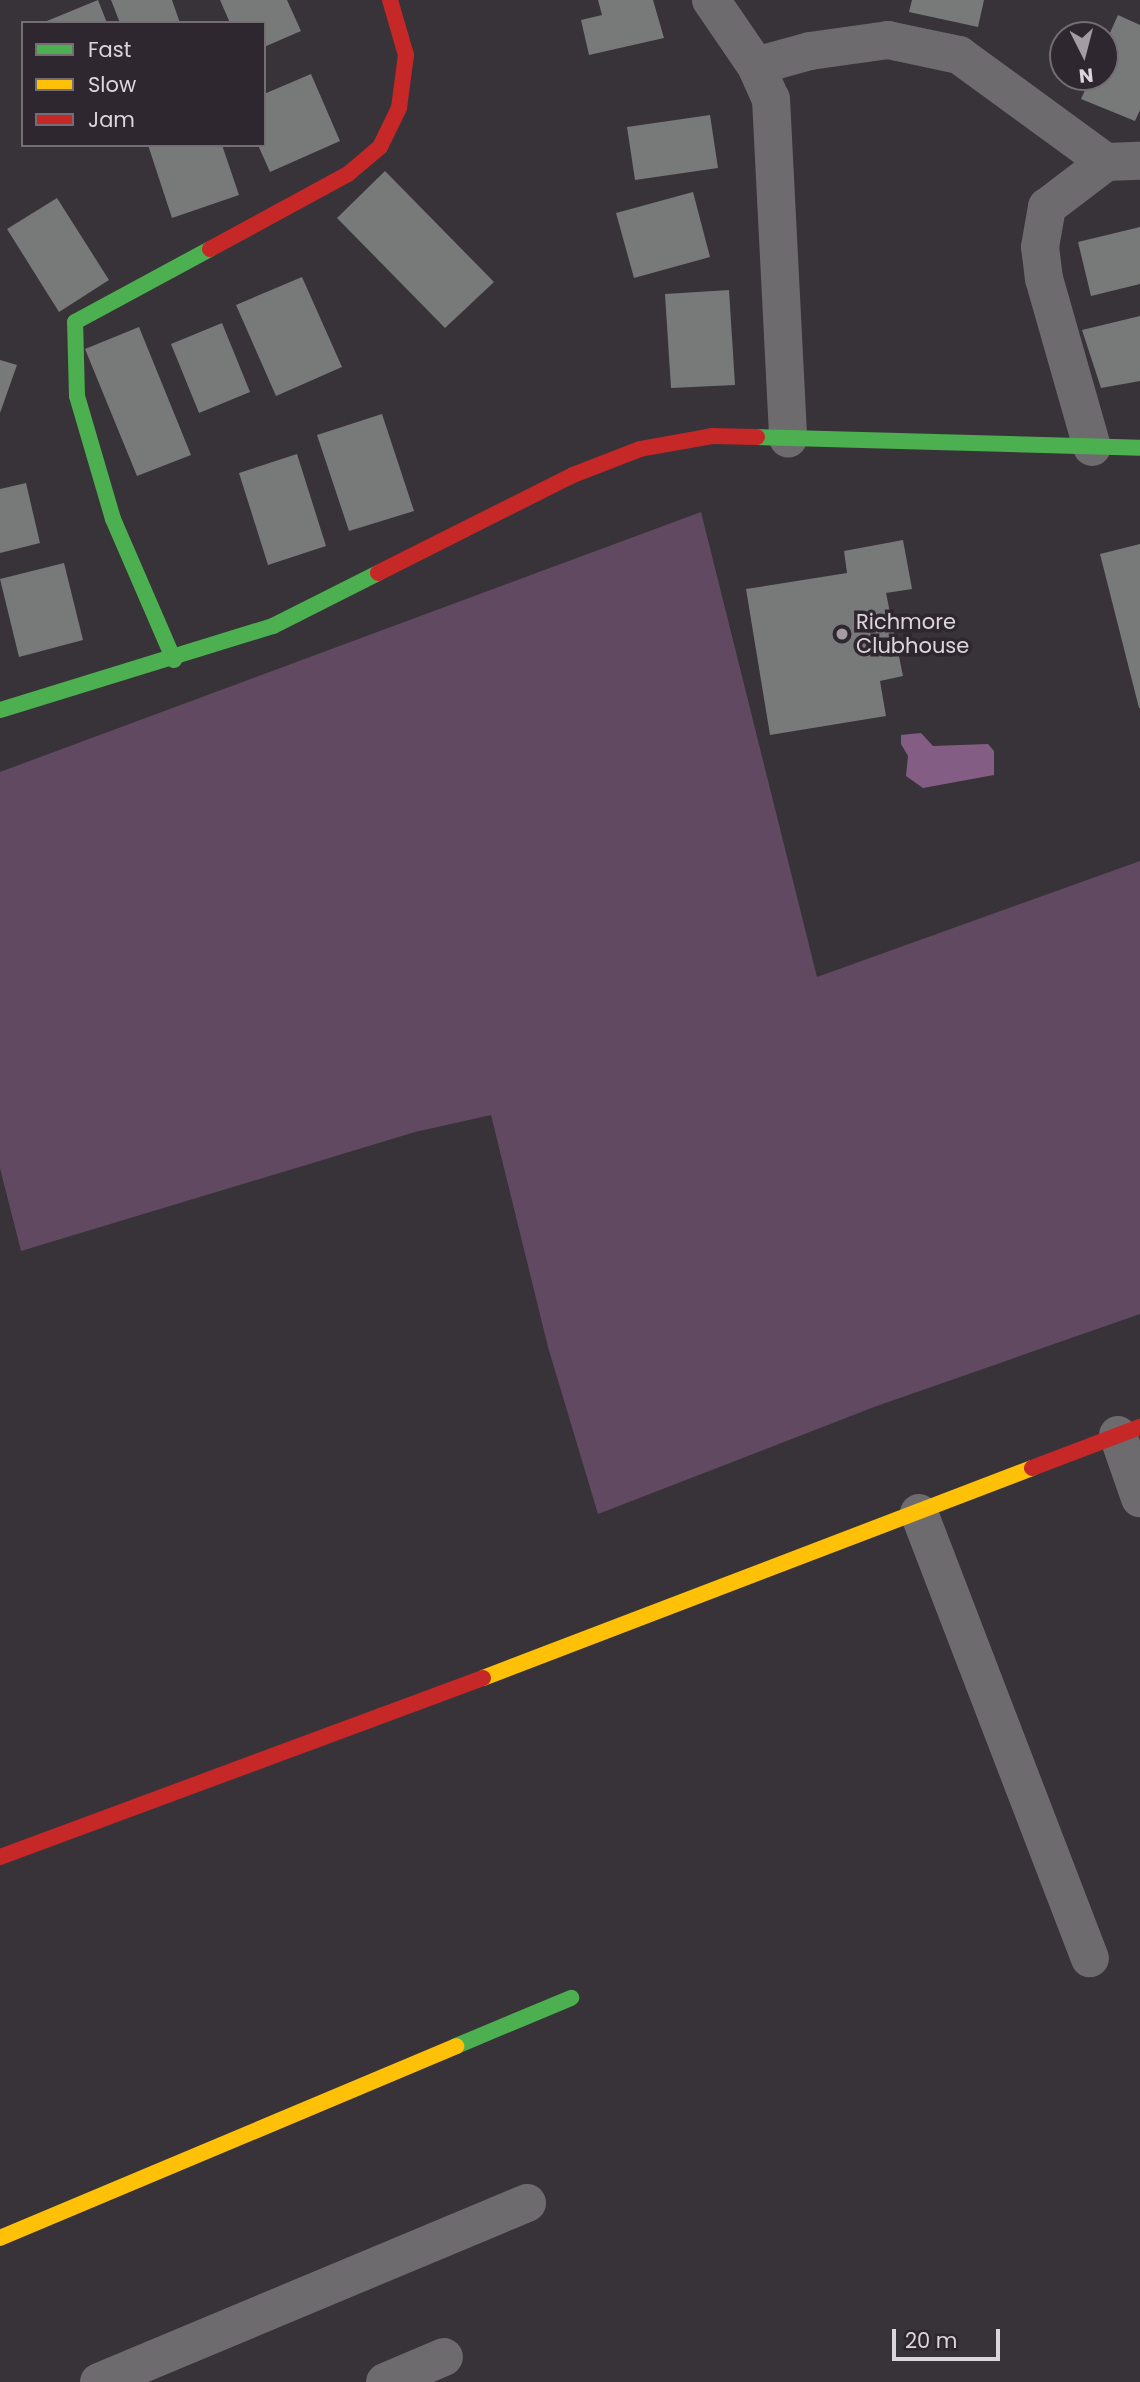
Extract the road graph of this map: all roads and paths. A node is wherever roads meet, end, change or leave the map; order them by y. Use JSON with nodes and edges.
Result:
{"nodes":[{"id":1,"x":390,"y":0,"type":"edge"},
{"id":2,"x":711,"y":0,"type":"edge"},
{"id":3,"x":755,"y":66,"type":"junction"},
{"id":4,"x":1123,"y":161,"type":"edge"},
{"id":5,"x":788,"y":439,"type":"junction"},
{"id":6,"x":1092,"y":447,"type":"junction"},
{"id":7,"x":1140,"y":448,"type":"edge"},
{"id":8,"x":174,"y":660,"type":"junction"},
{"id":9,"x":0,"y":710,"type":"edge"},
{"id":10,"x":1129,"y":1431,"type":"edge"},
{"id":11,"x":1140,"y":1498,"type":"edge"},
{"id":12,"x":919,"y":1513,"type":"junction"},
{"id":13,"x":0,"y":1857,"type":"edge"},
{"id":14,"x":1090,"y":1958,"type":"dead end"},
{"id":15,"x":571,"y":1998,"type":"dead end"},
{"id":16,"x":527,"y":2203,"type":"dead end"},
{"id":17,"x":0,"y":2238,"type":"edge"},
{"id":18,"x":444,"y":2357,"type":"dead end"},
{"id":19,"x":99,"y":2382,"type":"edge"},
{"id":20,"x":385,"y":2382,"type":"edge"}],
"edges":[{"from":1,"to":8,"type":"street"},
{"from":2,"to":3,"type":"street"},
{"from":3,"to":4,"type":"street"},
{"from":3,"to":5,"type":"street"},
{"from":4,"to":6,"type":"street"},
{"from":5,"to":6,"type":"street"},
{"from":5,"to":8,"type":"street"},
{"from":6,"to":7,"type":"street"},
{"from":8,"to":9,"type":"street"},
{"from":10,"to":11,"type":"street"},
{"from":10,"to":12,"type":"street"},
{"from":12,"to":13,"type":"street"},
{"from":12,"to":14,"type":"street"},
{"from":15,"to":17,"type":"street"},
{"from":16,"to":19,"type":"street"},
{"from":18,"to":20,"type":"street"}]}
